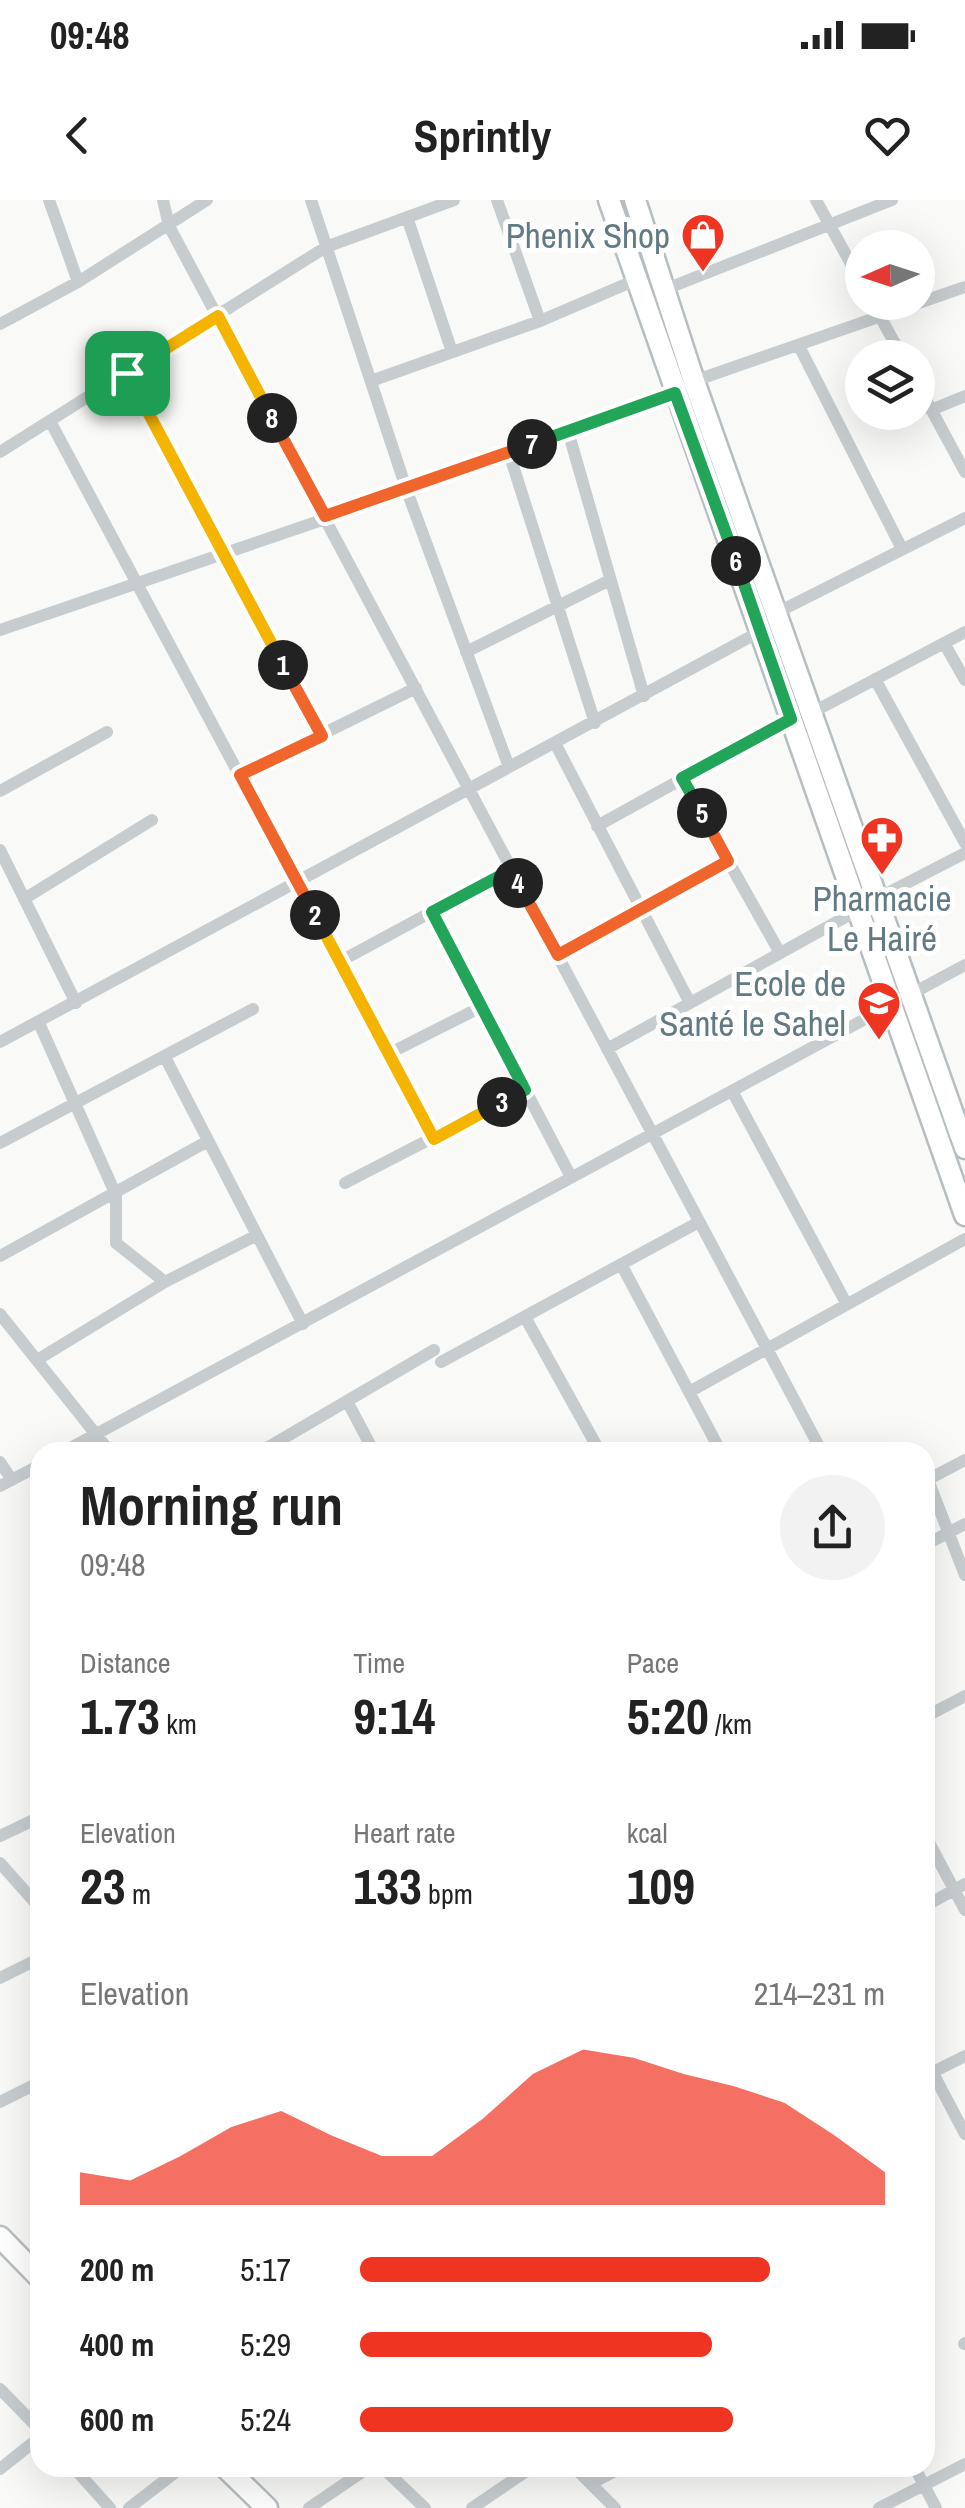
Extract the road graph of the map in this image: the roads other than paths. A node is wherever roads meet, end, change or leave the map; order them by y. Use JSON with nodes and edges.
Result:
{"nodes":[{"id":1,"x":49,"y":200,"type":"edge"},
{"id":2,"x":163,"y":200,"type":"edge"},
{"id":3,"x":207,"y":200,"type":"edge"},
{"id":4,"x":311,"y":200,"type":"edge"},
{"id":5,"x":454,"y":200,"type":"edge"},
{"id":6,"x":496,"y":200,"type":"edge"},
{"id":7,"x":609,"y":200,"type":"edge"},
{"id":8,"x":635,"y":200,"type":"edge"},
{"id":9,"x":816,"y":200,"type":"edge"},
{"id":10,"x":892,"y":200,"type":"edge"},
{"id":11,"x":407,"y":217,"type":"junction"},
{"id":12,"x":830,"y":225,"type":"junction"},
{"id":13,"x":169,"y":226,"type":"junction"},
{"id":14,"x":326,"y":247,"type":"junction"},
{"id":15,"x":845,"y":253,"type":"edge"},
{"id":16,"x":638,"y":279,"type":"junction"},
{"id":17,"x":78,"y":282,"type":"junction"},
{"id":18,"x":965,"y":287,"type":"edge"},
{"id":19,"x":666,"y":289,"type":"junction"},
{"id":20,"x":935,"y":298,"type":"edge"},
{"id":21,"x":218,"y":316,"type":"junction"},
{"id":22,"x":875,"y":320,"type":"edge"},
{"id":23,"x":540,"y":321,"type":"junction"},
{"id":24,"x":0,"y":324,"type":"edge"},
{"id":25,"x":800,"y":346,"type":"junction"},
{"id":26,"x":452,"y":352,"type":"junction"},
{"id":27,"x":127,"y":373,"type":"junction"},
{"id":28,"x":371,"y":381,"type":"junction"},
{"id":29,"x":694,"y":381,"type":"junction"},
{"id":30,"x":675,"y":393,"type":"junction"},
{"id":31,"x":965,"y":396,"type":"edge"},
{"id":32,"x":935,"y":408,"type":"edge"},
{"id":33,"x":935,"y":417,"type":"edge"},
{"id":34,"x":50,"y":421,"type":"junction"},
{"id":35,"x":568,"y":431,"type":"junction"},
{"id":36,"x":0,"y":452,"type":"edge"},
{"id":37,"x":510,"y":453,"type":"junction"},
{"id":38,"x":965,"y":472,"type":"edge"},
{"id":39,"x":407,"y":491,"type":"junction"},
{"id":40,"x":325,"y":516,"type":"junction"},
{"id":41,"x":965,"y":518,"type":"edge"},
{"id":42,"x":902,"y":549,"type":"junction"},
{"id":43,"x":222,"y":552,"type":"junction"},
{"id":44,"x":610,"y":580,"type":"junction"},
{"id":45,"x":136,"y":582,"type":"junction"},
{"id":46,"x":557,"y":608,"type":"junction"},
{"id":47,"x":776,"y":612,"type":"junction"},
{"id":48,"x":0,"y":630,"type":"edge"},
{"id":49,"x":761,"y":631,"type":"junction"},
{"id":50,"x":965,"y":632,"type":"edge"},
{"id":51,"x":944,"y":643,"type":"junction"},
{"id":52,"x":466,"y":652,"type":"junction"},
{"id":53,"x":875,"y":679,"type":"junction"},
{"id":54,"x":965,"y":680,"type":"edge"},
{"id":55,"x":416,"y":688,"type":"junction"},
{"id":56,"x":644,"y":696,"type":"junction"},
{"id":57,"x":813,"y":712,"type":"junction"},
{"id":58,"x":791,"y":719,"type":"junction"},
{"id":59,"x":594,"y":722,"type":"junction"},
{"id":60,"x":106,"y":732,"type":"dead end"},
{"id":61,"x":322,"y":736,"type":"junction"},
{"id":62,"x":555,"y":743,"type":"junction"},
{"id":63,"x":509,"y":768,"type":"junction"},
{"id":64,"x":240,"y":775,"type":"junction"},
{"id":65,"x":682,"y":778,"type":"junction"},
{"id":66,"x":471,"y":788,"type":"junction"},
{"id":67,"x":0,"y":791,"type":"edge"},
{"id":68,"x":152,"y":820,"type":"dead end"},
{"id":69,"x":596,"y":826,"type":"junction"},
{"id":70,"x":965,"y":842,"type":"edge"},
{"id":71,"x":0,"y":850,"type":"edge"},
{"id":72,"x":965,"y":854,"type":"edge"},
{"id":73,"x":728,"y":861,"type":"junction"},
{"id":74,"x":511,"y":870,"type":"junction"},
{"id":75,"x":298,"y":882,"type":"junction"},
{"id":76,"x":24,"y":899,"type":"junction"},
{"id":77,"x":869,"y":903,"type":"junction"},
{"id":78,"x":641,"y":909,"type":"junction"},
{"id":79,"x":432,"y":912,"type":"junction"},
{"id":80,"x":780,"y":953,"type":"junction"},
{"id":81,"x":558,"y":955,"type":"junction"},
{"id":82,"x":339,"y":962,"type":"junction"},
{"id":83,"x":965,"y":966,"type":"edge"},
{"id":84,"x":903,"y":998,"type":"junction"},
{"id":85,"x":76,"y":1003,"type":"junction"},
{"id":86,"x":690,"y":1003,"type":"junction"},
{"id":87,"x":481,"y":1007,"type":"junction"},
{"id":88,"x":253,"y":1009,"type":"dead end"},
{"id":89,"x":39,"y":1023,"type":"junction"},
{"id":90,"x":0,"y":1042,"type":"edge"},
{"id":91,"x":608,"y":1048,"type":"junction"},
{"id":92,"x":388,"y":1054,"type":"junction"},
{"id":93,"x":165,"y":1058,"type":"junction"},
{"id":94,"x":525,"y":1090,"type":"junction"},
{"id":95,"x":732,"y":1091,"type":"junction"},
{"id":96,"x":76,"y":1103,"type":"junction"},
{"id":97,"x":652,"y":1134,"type":"junction"},
{"id":98,"x":434,"y":1139,"type":"junction"},
{"id":99,"x":208,"y":1141,"type":"junction"},
{"id":100,"x":0,"y":1143,"type":"edge"},
{"id":101,"x":965,"y":1148,"type":"edge"},
{"id":102,"x":571,"y":1178,"type":"junction"},
{"id":103,"x":345,"y":1183,"type":"dead end"},
{"id":104,"x":116,"y":1195,"type":"junction"},
{"id":105,"x":965,"y":1215,"type":"edge"},
{"id":106,"x":699,"y":1222,"type":"junction"},
{"id":107,"x":257,"y":1235,"type":"junction"},
{"id":108,"x":965,"y":1238,"type":"edge"},
{"id":109,"x":0,"y":1256,"type":"edge"},
{"id":110,"x":621,"y":1264,"type":"junction"},
{"id":111,"x":165,"y":1282,"type":"junction"},
{"id":112,"x":846,"y":1303,"type":"junction"},
{"id":113,"x":0,"y":1314,"type":"edge"},
{"id":114,"x":525,"y":1316,"type":"junction"},
{"id":115,"x":303,"y":1324,"type":"junction"},
{"id":116,"x":766,"y":1348,"type":"junction"},
{"id":117,"x":36,"y":1360,"type":"junction"},
{"id":118,"x":688,"y":1392,"type":"junction"},
{"id":119,"x":347,"y":1401,"type":"junction"},
{"id":120,"x":97,"y":1434,"type":"junction"},
{"id":121,"x":82,"y":1442,"type":"edge"},
{"id":122,"x":103,"y":1442,"type":"edge"},
{"id":123,"x":277,"y":1442,"type":"edge"},
{"id":124,"x":369,"y":1442,"type":"edge"},
{"id":125,"x":594,"y":1442,"type":"edge"},
{"id":126,"x":716,"y":1442,"type":"edge"},
{"id":127,"x":817,"y":1442,"type":"edge"},
{"id":128,"x":965,"y":1460,"type":"edge"},
{"id":129,"x":0,"y":1462,"type":"edge"},
{"id":130,"x":30,"y":1470,"type":"edge"},
{"id":131,"x":935,"y":1475,"type":"edge"},
{"id":132,"x":6,"y":1483,"type":"edge"},
{"id":133,"x":935,"y":1502,"type":"edge"},
{"id":134,"x":965,"y":1524,"type":"edge"},
{"id":135,"x":948,"y":1533,"type":"junction"},
{"id":136,"x":935,"y":1540,"type":"edge"},
{"id":137,"x":965,"y":1575,"type":"edge"},
{"id":138,"x":963,"y":1701,"type":"edge"},
{"id":139,"x":935,"y":1713,"type":"edge"},
{"id":140,"x":30,"y":1822,"type":"edge"},
{"id":141,"x":0,"y":1836,"type":"edge"},
{"id":142,"x":935,"y":1850,"type":"edge"},
{"id":143,"x":0,"y":1864,"type":"edge"},
{"id":144,"x":960,"y":1887,"type":"edge"},
{"id":145,"x":30,"y":1897,"type":"edge"},
{"id":146,"x":935,"y":1901,"type":"edge"},
{"id":147,"x":965,"y":1910,"type":"edge"},
{"id":148,"x":30,"y":1963,"type":"edge"},
{"id":149,"x":0,"y":1978,"type":"edge"},
{"id":150,"x":965,"y":2056,"type":"edge"},
{"id":151,"x":935,"y":2071,"type":"edge"},
{"id":152,"x":935,"y":2084,"type":"edge"},
{"id":153,"x":30,"y":2089,"type":"edge"},
{"id":154,"x":0,"y":2102,"type":"edge"},
{"id":155,"x":965,"y":2134,"type":"edge"},
{"id":156,"x":0,"y":2237,"type":"edge"},
{"id":157,"x":30,"y":2268,"type":"edge"},
{"id":158,"x":0,"y":2389,"type":"edge"},
{"id":159,"x":30,"y":2422,"type":"edge"},
{"id":160,"x":30,"y":2442,"type":"edge"},
{"id":161,"x":965,"y":2464,"type":"edge"},
{"id":162,"x":0,"y":2470,"type":"edge"},
{"id":163,"x":82,"y":2477,"type":"edge"},
{"id":164,"x":170,"y":2477,"type":"edge"},
{"id":165,"x":235,"y":2477,"type":"edge"},
{"id":166,"x":355,"y":2477,"type":"edge"},
{"id":167,"x":392,"y":2477,"type":"edge"},
{"id":168,"x":518,"y":2477,"type":"edge"},
{"id":169,"x":586,"y":2477,"type":"edge"},
{"id":170,"x":603,"y":2477,"type":"edge"},
{"id":171,"x":920,"y":2477,"type":"edge"},
{"id":172,"x":592,"y":2483,"type":"junction"},
{"id":173,"x":924,"y":2485,"type":"junction"},
{"id":174,"x":110,"y":2508,"type":"edge"},
{"id":175,"x":129,"y":2508,"type":"edge"},
{"id":176,"x":267,"y":2508,"type":"edge"},
{"id":177,"x":309,"y":2508,"type":"edge"},
{"id":178,"x":425,"y":2508,"type":"edge"},
{"id":179,"x":472,"y":2508,"type":"edge"},
{"id":180,"x":615,"y":2508,"type":"edge"},
{"id":181,"x":880,"y":2508,"type":"edge"},
{"id":182,"x":936,"y":2508,"type":"edge"}],
"edges":[{"from":1,"to":17,"type":"street"},
{"from":2,"to":13,"type":"street"},
{"from":3,"to":13,"type":"street"},
{"from":4,"to":14,"type":"street"},
{"from":5,"to":11,"type":"street"},
{"from":6,"to":23,"type":"street"},
{"from":7,"to":16,"type":"main road"},
{"from":8,"to":19,"type":"main road"},
{"from":9,"to":12,"type":"street"},
{"from":10,"to":12,"type":"street"},
{"from":11,"to":14,"type":"street"},
{"from":11,"to":26,"type":"street"},
{"from":12,"to":15,"type":"street"},
{"from":12,"to":19,"type":"street"},
{"from":13,"to":17,"type":"street"},
{"from":13,"to":21,"type":"street"},
{"from":14,"to":21,"type":"street"},
{"from":14,"to":28,"type":"street"},
{"from":16,"to":23,"type":"street"},
{"from":16,"to":30,"type":"main road"},
{"from":17,"to":24,"type":"street"},
{"from":18,"to":20,"type":"street"},
{"from":19,"to":29,"type":"main road"},
{"from":21,"to":27,"type":"street"},
{"from":21,"to":40,"type":"street"},
{"from":22,"to":25,"type":"street"},
{"from":23,"to":26,"type":"street"},
{"from":25,"to":29,"type":"street"},
{"from":25,"to":42,"type":"street"},
{"from":26,"to":28,"type":"street"},
{"from":27,"to":34,"type":"street"},
{"from":27,"to":43,"type":"street"},
{"from":28,"to":39,"type":"street"},
{"from":29,"to":30,"type":"street"},
{"from":29,"to":47,"type":"main road"},
{"from":30,"to":35,"type":"street"},
{"from":30,"to":49,"type":"main road"},
{"from":31,"to":32,"type":"street"},
{"from":33,"to":38,"type":"street"},
{"from":34,"to":36,"type":"street"},
{"from":34,"to":45,"type":"street"},
{"from":35,"to":37,"type":"street"},
{"from":35,"to":44,"type":"street"},
{"from":37,"to":39,"type":"street"},
{"from":37,"to":46,"type":"street"},
{"from":39,"to":40,"type":"street"},
{"from":39,"to":52,"type":"street"},
{"from":40,"to":43,"type":"street"},
{"from":40,"to":55,"type":"street"},
{"from":41,"to":42,"type":"street"},
{"from":42,"to":47,"type":"street"},
{"from":43,"to":45,"type":"street"},
{"from":43,"to":61,"type":"street"},
{"from":44,"to":46,"type":"street"},
{"from":44,"to":56,"type":"street"},
{"from":45,"to":48,"type":"street"},
{"from":45,"to":64,"type":"street"},
{"from":46,"to":52,"type":"street"},
{"from":46,"to":59,"type":"street"},
{"from":47,"to":57,"type":"main road"},
{"from":49,"to":56,"type":"street"},
{"from":49,"to":58,"type":"main road"},
{"from":50,"to":51,"type":"street"},
{"from":51,"to":53,"type":"street"},
{"from":51,"to":54,"type":"street"},
{"from":52,"to":63,"type":"street"},
{"from":53,"to":57,"type":"street"},
{"from":53,"to":70,"type":"street"},
{"from":55,"to":61,"type":"street"},
{"from":55,"to":66,"type":"street"},
{"from":56,"to":59,"type":"street"},
{"from":57,"to":77,"type":"main road"},
{"from":58,"to":65,"type":"street"},
{"from":58,"to":77,"type":"main road"},
{"from":59,"to":62,"type":"street"},
{"from":60,"to":67,"type":"street"},
{"from":61,"to":64,"type":"street"},
{"from":62,"to":63,"type":"street"},
{"from":62,"to":69,"type":"street"},
{"from":63,"to":66,"type":"street"},
{"from":64,"to":75,"type":"street"},
{"from":65,"to":69,"type":"street"},
{"from":65,"to":73,"type":"street"},
{"from":66,"to":74,"type":"street"},
{"from":66,"to":75,"type":"street"},
{"from":68,"to":76,"type":"street"},
{"from":69,"to":78,"type":"street"},
{"from":71,"to":76,"type":"street"},
{"from":72,"to":77,"type":"street"},
{"from":73,"to":78,"type":"street"},
{"from":73,"to":80,"type":"street"},
{"from":74,"to":79,"type":"street"},
{"from":74,"to":81,"type":"street"},
{"from":75,"to":82,"type":"street"},
{"from":75,"to":85,"type":"street"},
{"from":76,"to":85,"type":"street"},
{"from":77,"to":80,"type":"street"},
{"from":77,"to":84,"type":"main road"},
{"from":78,"to":81,"type":"street"},
{"from":78,"to":86,"type":"street"},
{"from":79,"to":82,"type":"street"},
{"from":79,"to":87,"type":"street"},
{"from":80,"to":86,"type":"street"},
{"from":81,"to":91,"type":"street"},
{"from":82,"to":92,"type":"street"},
{"from":83,"to":84,"type":"street"},
{"from":84,"to":95,"type":"street"},
{"from":84,"to":101,"type":"main road"},
{"from":84,"to":105,"type":"main road"},
{"from":85,"to":89,"type":"street"},
{"from":86,"to":91,"type":"street"},
{"from":87,"to":92,"type":"street"},
{"from":87,"to":94,"type":"street"},
{"from":88,"to":93,"type":"street"},
{"from":89,"to":90,"type":"street"},
{"from":89,"to":96,"type":"street"},
{"from":91,"to":97,"type":"street"},
{"from":92,"to":98,"type":"street"},
{"from":93,"to":96,"type":"street"},
{"from":93,"to":99,"type":"street"},
{"from":94,"to":98,"type":"street"},
{"from":94,"to":102,"type":"street"},
{"from":95,"to":97,"type":"street"},
{"from":95,"to":112,"type":"street"},
{"from":96,"to":100,"type":"street"},
{"from":96,"to":104,"type":"street"},
{"from":97,"to":102,"type":"street"},
{"from":97,"to":106,"type":"street"},
{"from":98,"to":103,"type":"street"},
{"from":99,"to":104,"type":"street"},
{"from":99,"to":107,"type":"street"},
{"from":102,"to":115,"type":"street"},
{"from":104,"to":109,"type":"street"},
{"from":104,"to":111,"type":"street"},
{"from":106,"to":110,"type":"street"},
{"from":106,"to":116,"type":"street"},
{"from":107,"to":111,"type":"street"},
{"from":107,"to":115,"type":"street"},
{"from":108,"to":112,"type":"street"},
{"from":110,"to":114,"type":"street"},
{"from":110,"to":118,"type":"street"},
{"from":111,"to":117,"type":"street"},
{"from":112,"to":116,"type":"street"},
{"from":113,"to":117,"type":"street"},
{"from":114,"to":119,"type":"street"},
{"from":114,"to":125,"type":"street"},
{"from":115,"to":120,"type":"street"},
{"from":116,"to":118,"type":"street"},
{"from":116,"to":127,"type":"street"},
{"from":117,"to":120,"type":"street"},
{"from":118,"to":126,"type":"street"},
{"from":119,"to":123,"type":"street"},
{"from":119,"to":124,"type":"street"},
{"from":120,"to":121,"type":"street"},
{"from":120,"to":122,"type":"street"},
{"from":128,"to":131,"type":"street"},
{"from":129,"to":132,"type":"street"},
{"from":130,"to":132,"type":"street"},
{"from":133,"to":135,"type":"street"},
{"from":134,"to":135,"type":"street"},
{"from":135,"to":136,"type":"street"},
{"from":135,"to":137,"type":"street"},
{"from":138,"to":139,"type":"street"},
{"from":140,"to":141,"type":"street"},
{"from":142,"to":144,"type":"street"},
{"from":143,"to":145,"type":"street"},
{"from":144,"to":146,"type":"street"},
{"from":144,"to":147,"type":"street"},
{"from":148,"to":149,"type":"street"},
{"from":150,"to":151,"type":"street"},
{"from":152,"to":155,"type":"street"},
{"from":153,"to":154,"type":"street"},
{"from":156,"to":157,"type":"main road"},
{"from":158,"to":159,"type":"street"},
{"from":160,"to":162,"type":"street"},
{"from":161,"to":173,"type":"street"},
{"from":163,"to":174,"type":"street"},
{"from":164,"to":175,"type":"street"},
{"from":165,"to":176,"type":"main road"},
{"from":166,"to":177,"type":"street"},
{"from":167,"to":178,"type":"street"},
{"from":168,"to":179,"type":"street"},
{"from":169,"to":172,"type":"street"},
{"from":170,"to":172,"type":"street"},
{"from":171,"to":173,"type":"street"},
{"from":172,"to":180,"type":"street"},
{"from":173,"to":181,"type":"street"},
{"from":173,"to":182,"type":"street"}]}
